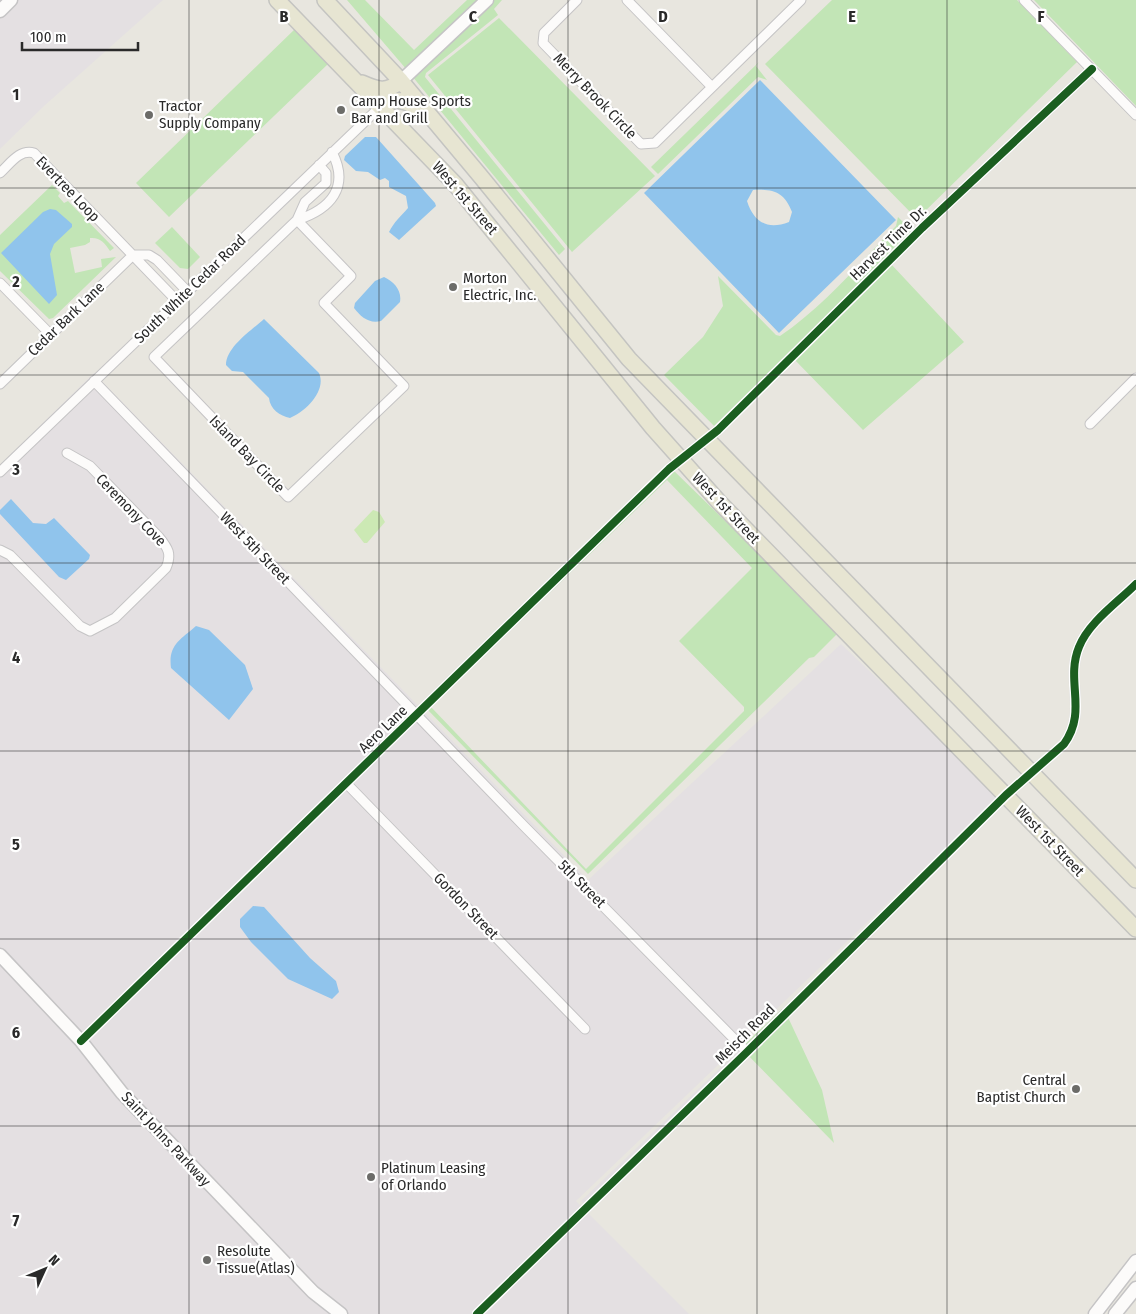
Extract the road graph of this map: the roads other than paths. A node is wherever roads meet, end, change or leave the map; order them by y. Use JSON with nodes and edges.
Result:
{"nodes":[{"id":1,"x":11,"y":0,"type":"edge"},
{"id":2,"x":277,"y":0,"type":"edge"},
{"id":3,"x":325,"y":0,"type":"edge"},
{"id":4,"x":487,"y":0,"type":"edge"},
{"id":5,"x":577,"y":0,"type":"edge"},
{"id":6,"x":628,"y":0,"type":"edge"},
{"id":7,"x":802,"y":0,"type":"edge"},
{"id":8,"x":1024,"y":0,"type":"edge"},
{"id":9,"x":0,"y":11,"type":"edge"},
{"id":10,"x":1092,"y":69,"type":"junction"},
{"id":11,"x":357,"y":81,"type":"junction"},
{"id":12,"x":401,"y":81,"type":"junction"},
{"id":13,"x":712,"y":87,"type":"junction"},
{"id":14,"x":380,"y":106,"type":"junction"},
{"id":15,"x":428,"y":113,"type":"junction"},
{"id":16,"x":1136,"y":115,"type":"edge"},
{"id":17,"x":332,"y":152,"type":"junction"},
{"id":18,"x":319,"y":165,"type":"junction"},
{"id":19,"x":0,"y":173,"type":"edge"},
{"id":20,"x":297,"y":220,"type":"junction"},
{"id":21,"x":133,"y":255,"type":"junction"},
{"id":22,"x":0,"y":283,"type":"edge"},
{"id":23,"x":187,"y":291,"type":"junction"},
{"id":24,"x":177,"y":301,"type":"junction"},
{"id":25,"x":51,"y":334,"type":"junction"},
{"id":26,"x":1136,"y":378,"type":"edge"},
{"id":27,"x":94,"y":380,"type":"junction"},
{"id":28,"x":0,"y":384,"type":"edge"},
{"id":29,"x":1090,"y":424,"type":"dead end"},
{"id":30,"x":706,"y":440,"type":"junction"},
{"id":31,"x":67,"y":453,"type":"dead end"},
{"id":32,"x":681,"y":460,"type":"junction"},
{"id":33,"x":0,"y":472,"type":"edge"},
{"id":34,"x":0,"y":550,"type":"edge"},
{"id":35,"x":1136,"y":584,"type":"edge"},
{"id":36,"x":418,"y":714,"type":"junction"},
{"id":37,"x":1032,"y":774,"type":"junction"},
{"id":38,"x":347,"y":784,"type":"junction"},
{"id":39,"x":1006,"y":795,"type":"junction"},
{"id":40,"x":1136,"y":880,"type":"edge"},
{"id":41,"x":1136,"y":929,"type":"edge"},
{"id":42,"x":0,"y":955,"type":"edge"},
{"id":43,"x":585,"y":1029,"type":"dead end"},
{"id":44,"x":81,"y":1041,"type":"junction"},
{"id":45,"x":747,"y":1052,"type":"junction"},
{"id":46,"x":1136,"y":1261,"type":"edge"},
{"id":47,"x":1136,"y":1288,"type":"edge"},
{"id":48,"x":341,"y":1314,"type":"edge"},
{"id":49,"x":477,"y":1314,"type":"edge"},
{"id":50,"x":1095,"y":1314,"type":"edge"},
{"id":51,"x":1115,"y":1314,"type":"edge"}],
"edges":[{"from":1,"to":9,"type":"street"},
{"from":2,"to":11,"type":"main road","name":"West 1st Street"},
{"from":3,"to":12,"type":"main road","name":"West 1st Street"},
{"from":4,"to":12,"type":"street"},
{"from":5,"to":13,"type":"street","name":"Merry Brook Circle"},
{"from":6,"to":13,"type":"street"},
{"from":7,"to":13,"type":"street","name":"Merry Brook Circle"},
{"from":8,"to":10,"type":"street"},
{"from":10,"to":16,"type":"street"},
{"from":10,"to":30,"type":"street","name":"Harvest Time Dr."},
{"from":11,"to":12,"type":"main road"},
{"from":11,"to":14,"type":"main road","name":"West 1st Street"},
{"from":12,"to":15,"type":"main road","name":"West 1st Street"},
{"from":14,"to":15,"type":"main road"},
{"from":14,"to":17,"type":"street","name":"South White Cedar Road"},
{"from":14,"to":32,"type":"main road","name":"West 1st Street"},
{"from":15,"to":30,"type":"main road","name":"West 1st Street"},
{"from":17,"to":18,"type":"street","name":"South White Cedar Road"},
{"from":17,"to":20,"type":"street","name":"Island Bay Circle"},
{"from":18,"to":20,"type":"street","name":"Island Bay Circle"},
{"from":18,"to":23,"type":"street","name":"South White Cedar Road"},
{"from":19,"to":21,"type":"street","name":"Evertree Loop"},
{"from":20,"to":20,"type":"street","name":"Island Bay Circle"},
{"from":21,"to":23,"type":"street"},
{"from":21,"to":24,"type":"street","name":"Evertree Loop"},
{"from":21,"to":25,"type":"street","name":"Cedar Bark Lane"},
{"from":22,"to":25,"type":"street"},
{"from":23,"to":24,"type":"street","name":"South White Cedar Road"},
{"from":24,"to":27,"type":"street","name":"South White Cedar Road"},
{"from":25,"to":28,"type":"street","name":"Cedar Bark Lane"},
{"from":26,"to":29,"type":"street"},
{"from":27,"to":33,"type":"street","name":"South White Cedar Road"},
{"from":27,"to":36,"type":"street","name":"West 5th Street"},
{"from":30,"to":32,"type":"street","name":"Aero Lane"},
{"from":30,"to":37,"type":"main road","name":"West 1st Street"},
{"from":31,"to":34,"type":"street","name":"Ceremony Cove"},
{"from":32,"to":36,"type":"street","name":"Aero Lane"},
{"from":32,"to":39,"type":"main road","name":"West 1st Street"},
{"from":35,"to":37,"type":"street","name":"Meisch Road"},
{"from":36,"to":38,"type":"street","name":"Aero Lane"},
{"from":36,"to":45,"type":"street","name":"5th Street"},
{"from":37,"to":39,"type":"street","name":"Meisch Road"},
{"from":37,"to":40,"type":"main road","name":"West 1st Street"},
{"from":38,"to":43,"type":"street","name":"Gordon Street"},
{"from":38,"to":44,"type":"street","name":"Aero Lane"},
{"from":39,"to":41,"type":"main road","name":"West 1st Street"},
{"from":39,"to":45,"type":"street","name":"Meisch Road"},
{"from":42,"to":44,"type":"street","name":"Saint Johns Parkway"},
{"from":44,"to":48,"type":"street","name":"Saint Johns Parkway"},
{"from":45,"to":49,"type":"street","name":"Meisch Road"},
{"from":46,"to":50,"type":"street"},
{"from":47,"to":51,"type":"street"}]}
